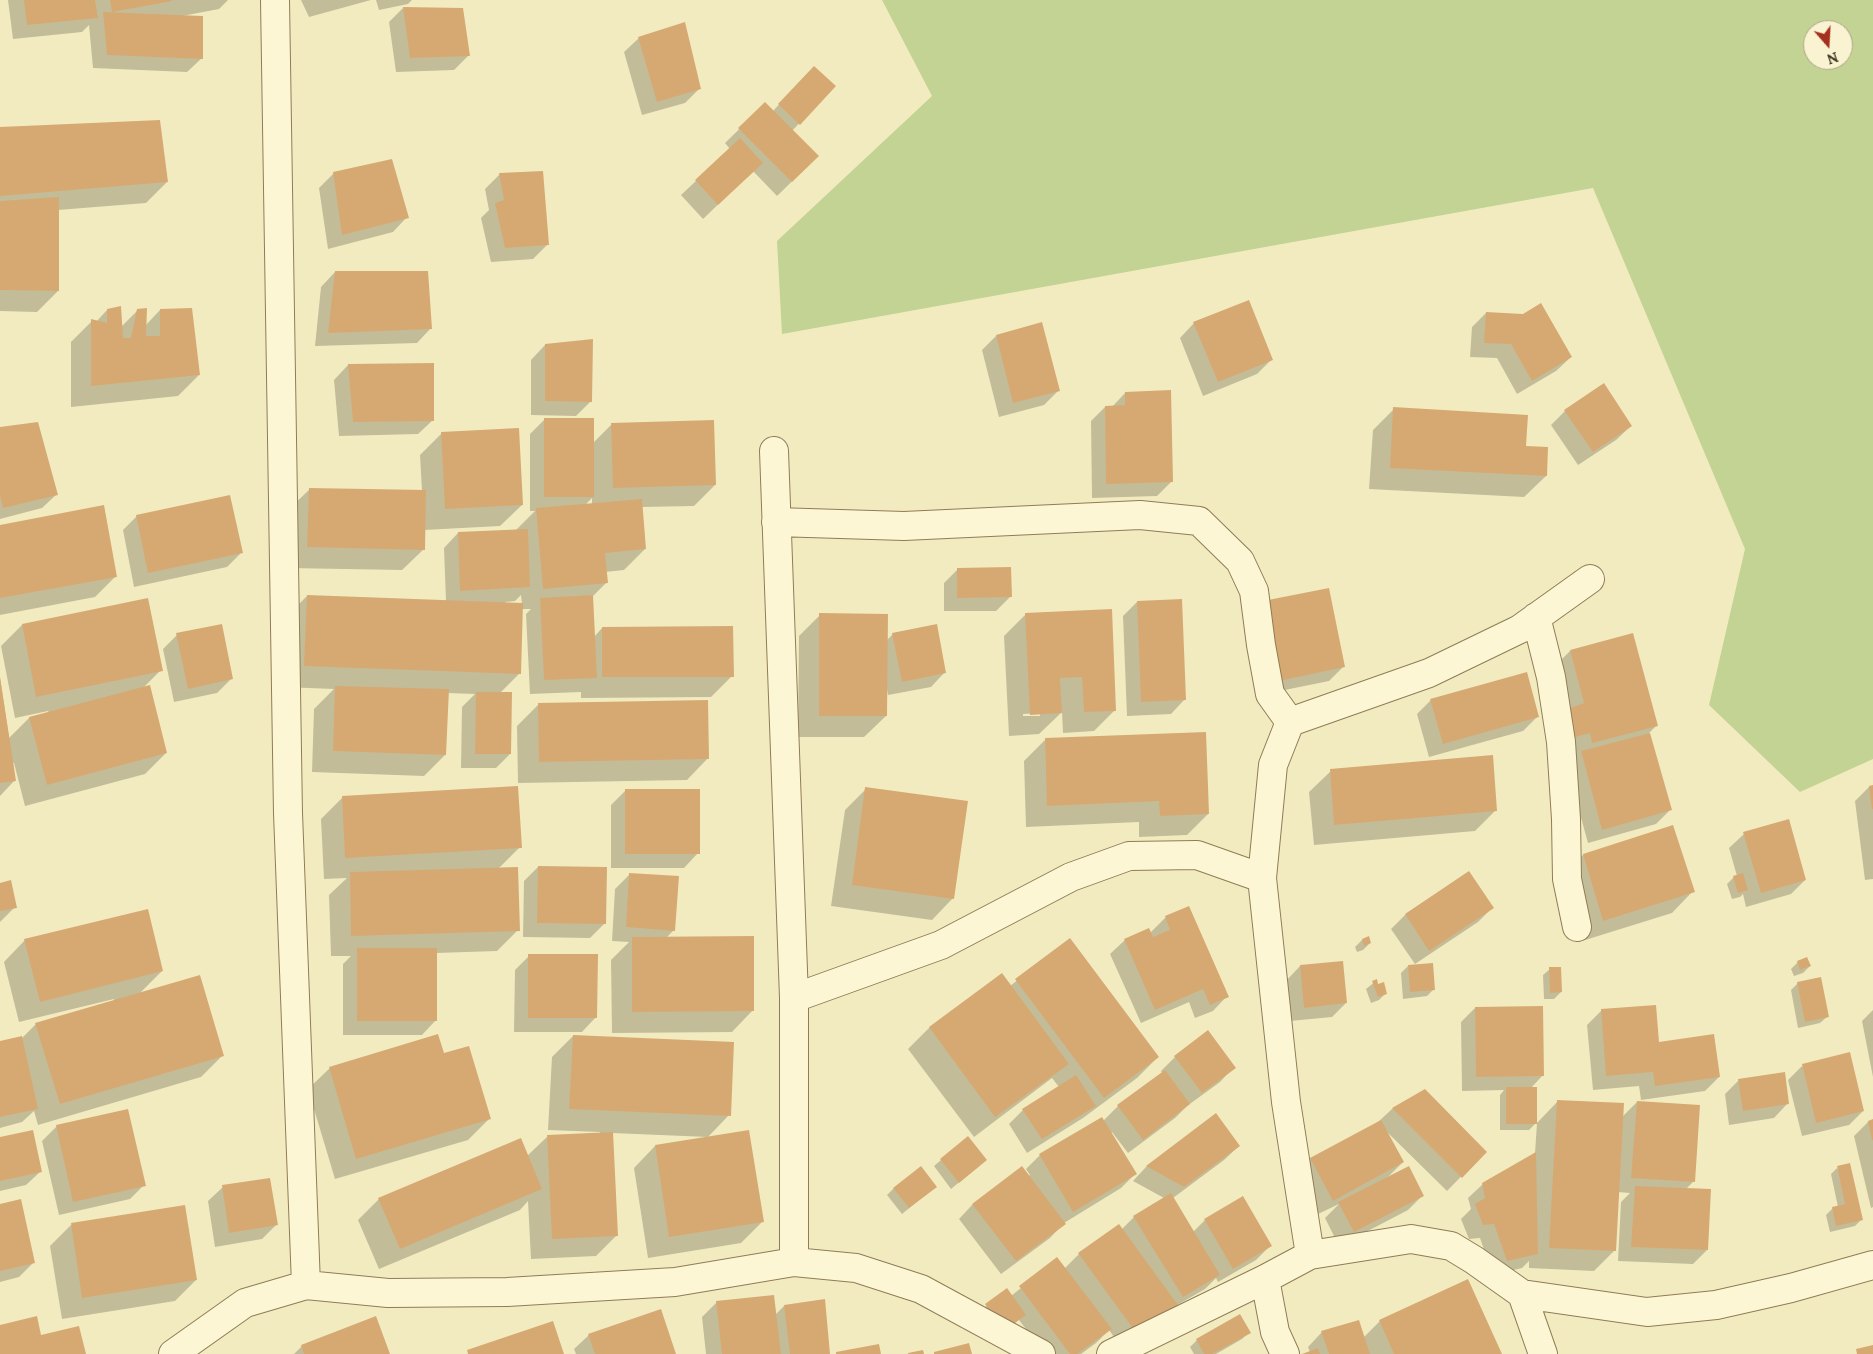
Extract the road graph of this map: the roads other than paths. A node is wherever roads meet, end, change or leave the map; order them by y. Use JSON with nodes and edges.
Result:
{"nodes":[{"id":1,"x":275,"y":0,"type":"edge"},
{"id":2,"x":774,"y":451,"type":"dead end"},
{"id":3,"x":776,"y":522,"type":"junction"},
{"id":4,"x":1590,"y":579,"type":"dead end"},
{"id":5,"x":1536,"y":618,"type":"junction"},
{"id":6,"x":1290,"y":722,"type":"junction"},
{"id":7,"x":1262,"y":878,"type":"junction"},
{"id":8,"x":1576,"y":927,"type":"dead end"},
{"id":9,"x":794,"y":998,"type":"junction"},
{"id":10,"x":1310,"y":1255,"type":"junction"},
{"id":11,"x":794,"y":1262,"type":"junction"},
{"id":12,"x":1873,"y":1265,"type":"edge"},
{"id":13,"x":1265,"y":1279,"type":"junction"},
{"id":14,"x":306,"y":1285,"type":"junction"},
{"id":15,"x":1522,"y":1294,"type":"junction"},
{"id":16,"x":173,"y":1354,"type":"edge"},
{"id":17,"x":1042,"y":1354,"type":"edge"},
{"id":18,"x":1111,"y":1354,"type":"edge"},
{"id":19,"x":1285,"y":1354,"type":"edge"},
{"id":20,"x":1543,"y":1354,"type":"edge"}],
"edges":[{"from":1,"to":14,"type":"street"},
{"from":2,"to":3,"type":"street"},
{"from":3,"to":6,"type":"street"},
{"from":3,"to":9,"type":"street"},
{"from":4,"to":5,"type":"street"},
{"from":5,"to":6,"type":"street"},
{"from":5,"to":8,"type":"street"},
{"from":6,"to":7,"type":"street"},
{"from":7,"to":9,"type":"street"},
{"from":7,"to":10,"type":"street"},
{"from":9,"to":11,"type":"street"},
{"from":10,"to":13,"type":"street"},
{"from":10,"to":15,"type":"street"},
{"from":11,"to":14,"type":"street"},
{"from":11,"to":17,"type":"street"},
{"from":12,"to":15,"type":"street"},
{"from":13,"to":18,"type":"street"},
{"from":13,"to":19,"type":"street"},
{"from":14,"to":16,"type":"street"},
{"from":15,"to":20,"type":"street"}]}
